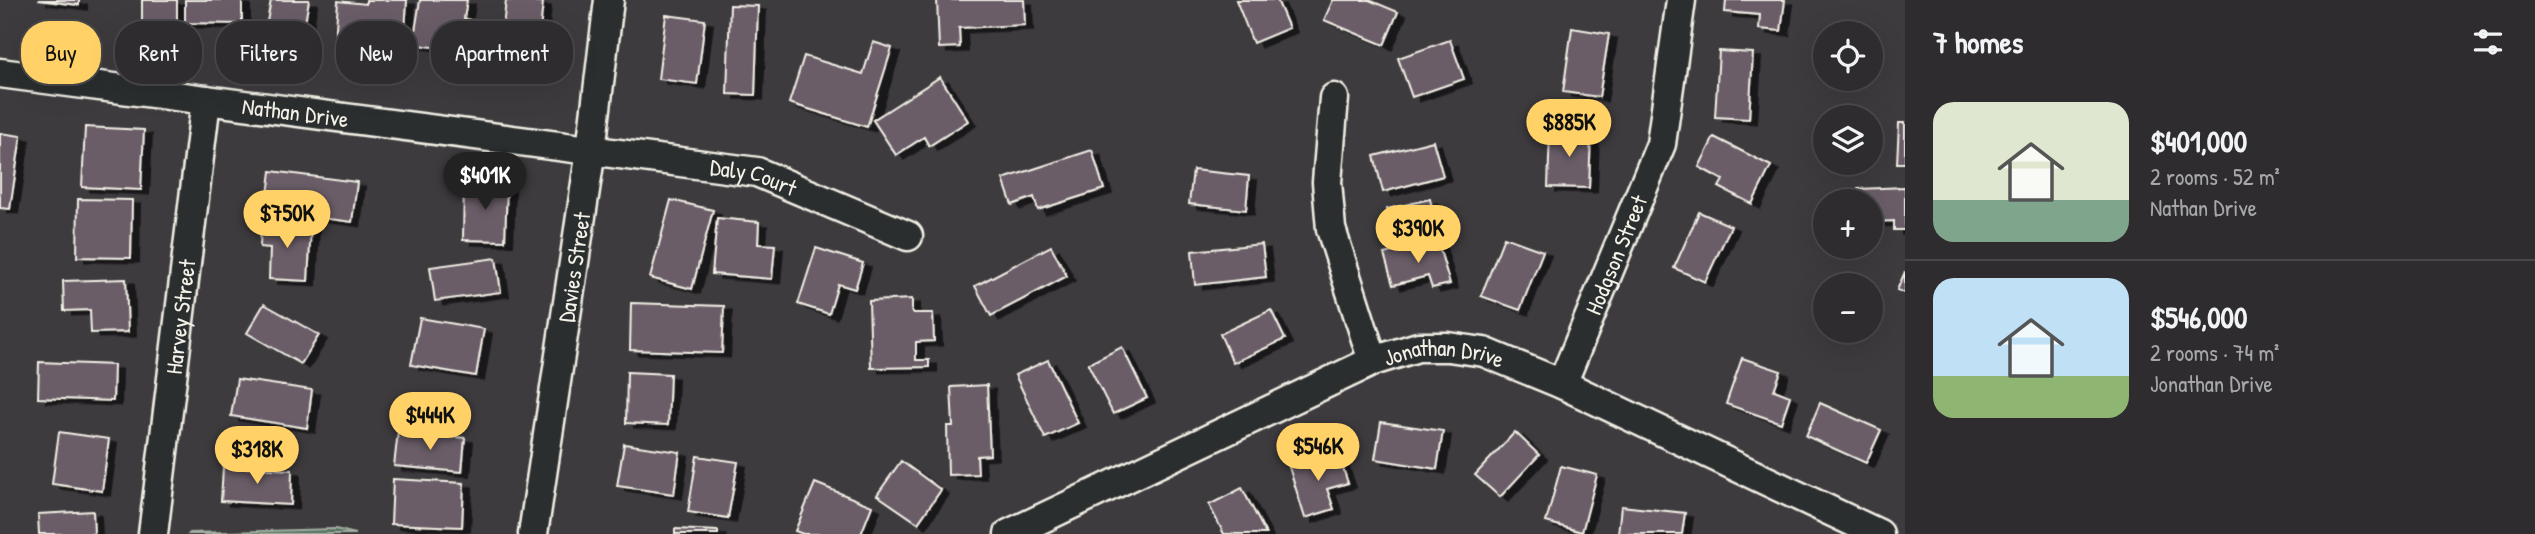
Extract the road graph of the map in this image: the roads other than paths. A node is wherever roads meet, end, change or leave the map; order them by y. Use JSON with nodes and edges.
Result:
{"nodes":[{"id":1,"x":609,"y":0,"type":"edge"},
{"id":2,"x":1681,"y":0,"type":"edge"},
{"id":3,"x":0,"y":73,"type":"edge"},
{"id":4,"x":1334,"y":98,"type":"dead end"},
{"id":5,"x":206,"y":100,"type":"junction"},
{"id":6,"x":591,"y":150,"type":"junction"},
{"id":7,"x":908,"y":236,"type":"dead end"},
{"id":8,"x":1373,"y":361,"type":"junction"},
{"id":9,"x":1562,"y":384,"type":"junction"},
{"id":10,"x":153,"y":534,"type":"edge"},
{"id":11,"x":533,"y":534,"type":"edge"},
{"id":12,"x":1009,"y":534,"type":"edge"},
{"id":13,"x":1879,"y":534,"type":"edge"}],
"edges":[{"from":1,"to":6,"type":"street","name":"Davies Street"},
{"from":2,"to":9,"type":"street","name":"Hodgson Street"},
{"from":3,"to":5,"type":"street","name":"Nathan Drive"},
{"from":4,"to":8,"type":"street"},
{"from":5,"to":6,"type":"street","name":"Nathan Drive"},
{"from":5,"to":10,"type":"street","name":"Harvey Street"},
{"from":6,"to":7,"type":"street","name":"Daly Court"},
{"from":6,"to":11,"type":"street","name":"Davies Street"},
{"from":8,"to":9,"type":"street","name":"Jonathan Drive"},
{"from":8,"to":12,"type":"street","name":"Jonathan Drive"},
{"from":9,"to":13,"type":"street","name":"Jonathan Drive"}]}
